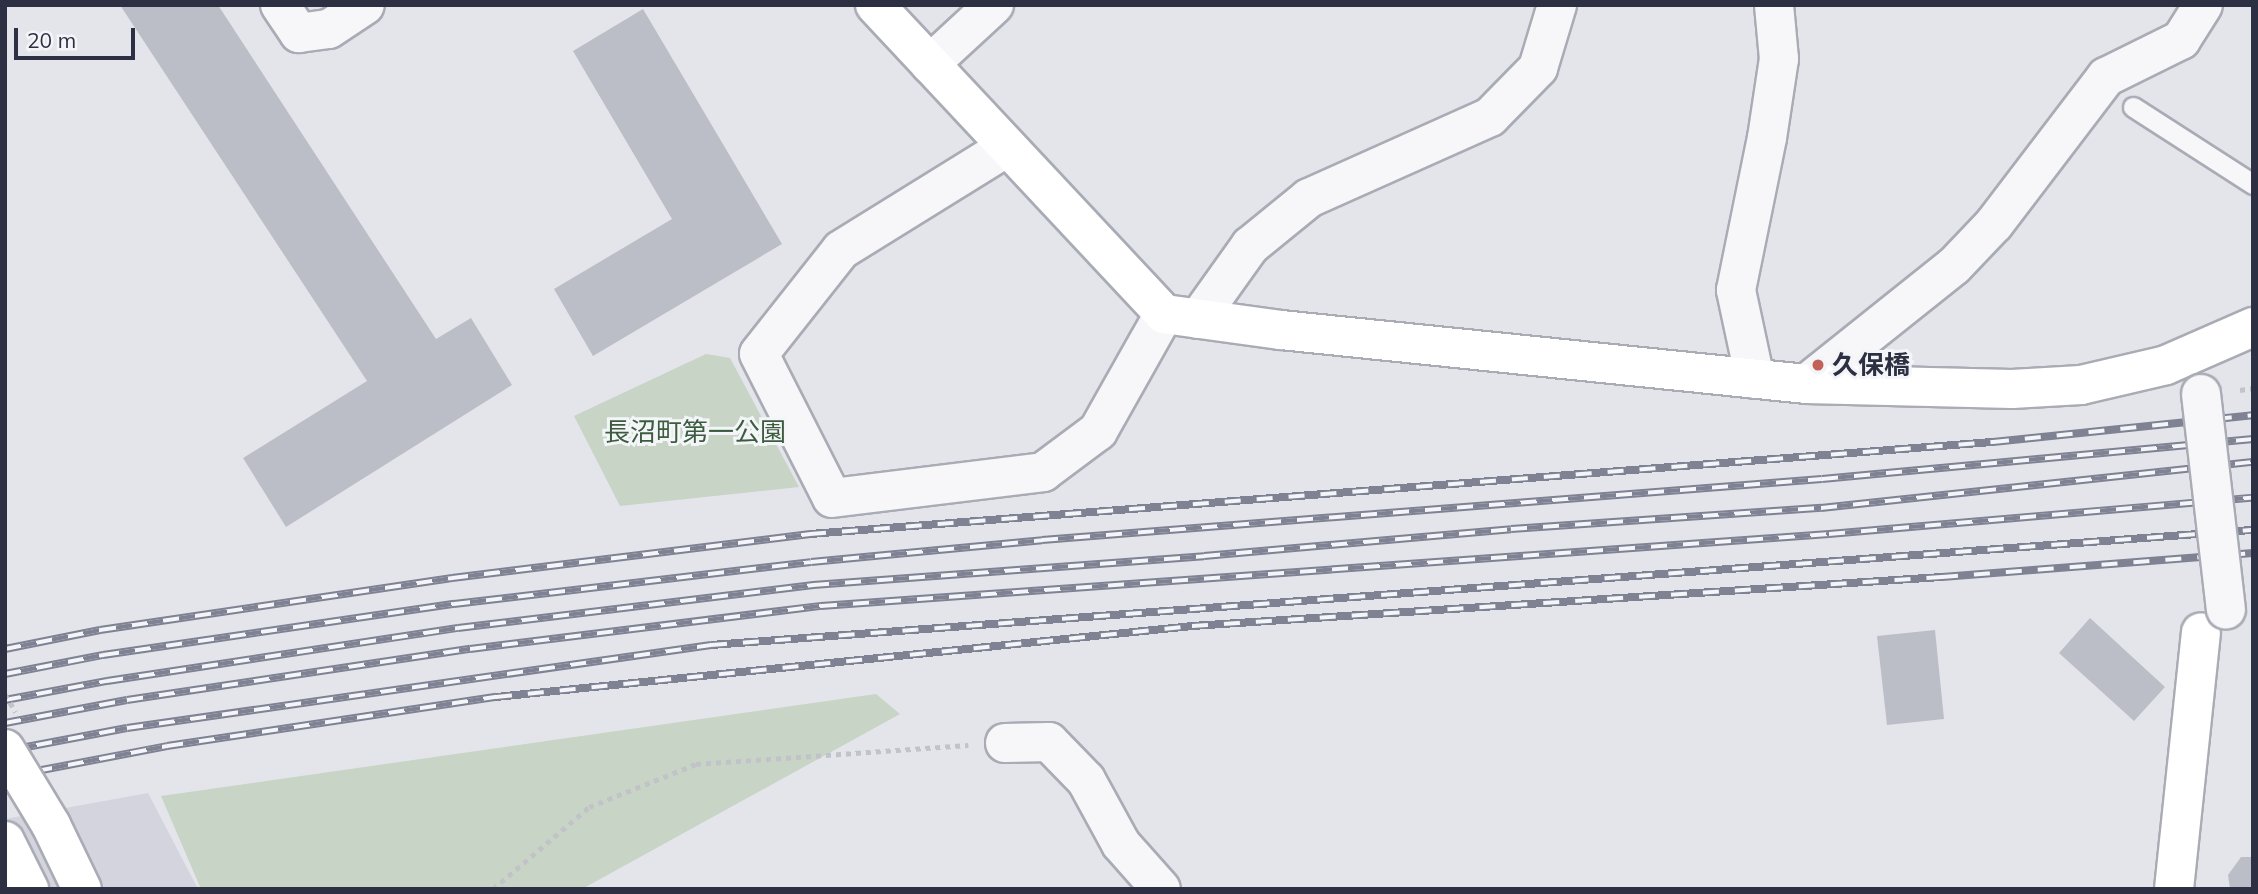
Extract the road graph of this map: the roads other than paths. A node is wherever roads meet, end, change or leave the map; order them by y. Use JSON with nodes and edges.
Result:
{"nodes":[{"id":1,"x":280,"y":5,"type":"edge"},
{"id":2,"x":365,"y":5,"type":"edge"},
{"id":3,"x":875,"y":5,"type":"edge"},
{"id":4,"x":994,"y":5,"type":"edge"},
{"id":5,"x":1557,"y":5,"type":"edge"},
{"id":6,"x":1774,"y":5,"type":"edge"},
{"id":7,"x":2203,"y":5,"type":"edge"},
{"id":8,"x":930,"y":64,"type":"junction"},
{"id":9,"x":2133,"y":107,"type":"dead end"},
{"id":10,"x":1007,"y":147,"type":"junction"},
{"id":11,"x":2253,"y":184,"type":"edge"},
{"id":12,"x":1181,"y":316,"type":"junction"},
{"id":13,"x":2253,"y":327,"type":"edge"},
{"id":14,"x":1755,"y":379,"type":"junction"},
{"id":15,"x":1806,"y":384,"type":"junction"},
{"id":16,"x":2201,"y":394,"type":"dead end"},
{"id":17,"x":1005,"y":743,"type":"road end"},
{"id":18,"x":5,"y":749,"type":"edge"},
{"id":19,"x":5,"y":841,"type":"edge"},
{"id":20,"x":29,"y":889,"type":"edge"},
{"id":21,"x":82,"y":889,"type":"edge"},
{"id":22,"x":1161,"y":889,"type":"edge"},
{"id":23,"x":2174,"y":889,"type":"edge"}],
"edges":[{"from":1,"to":2,"type":"street"},
{"from":3,"to":8,"type":"street"},
{"from":4,"to":8,"type":"street"},
{"from":5,"to":12,"type":"street"},
{"from":6,"to":14,"type":"street"},
{"from":7,"to":15,"type":"street"},
{"from":8,"to":10,"type":"street"},
{"from":9,"to":11,"type":"lane"},
{"from":10,"to":12,"type":"street"},
{"from":10,"to":12,"type":"street"},
{"from":12,"to":14,"type":"street"},
{"from":13,"to":15,"type":"street"},
{"from":14,"to":15,"type":"street"},
{"from":16,"to":23,"type":"street","bridge":true},
{"from":17,"to":22,"type":"street"},
{"from":18,"to":21,"type":"street","bridge":true},
{"from":19,"to":20,"type":"street"}]}
